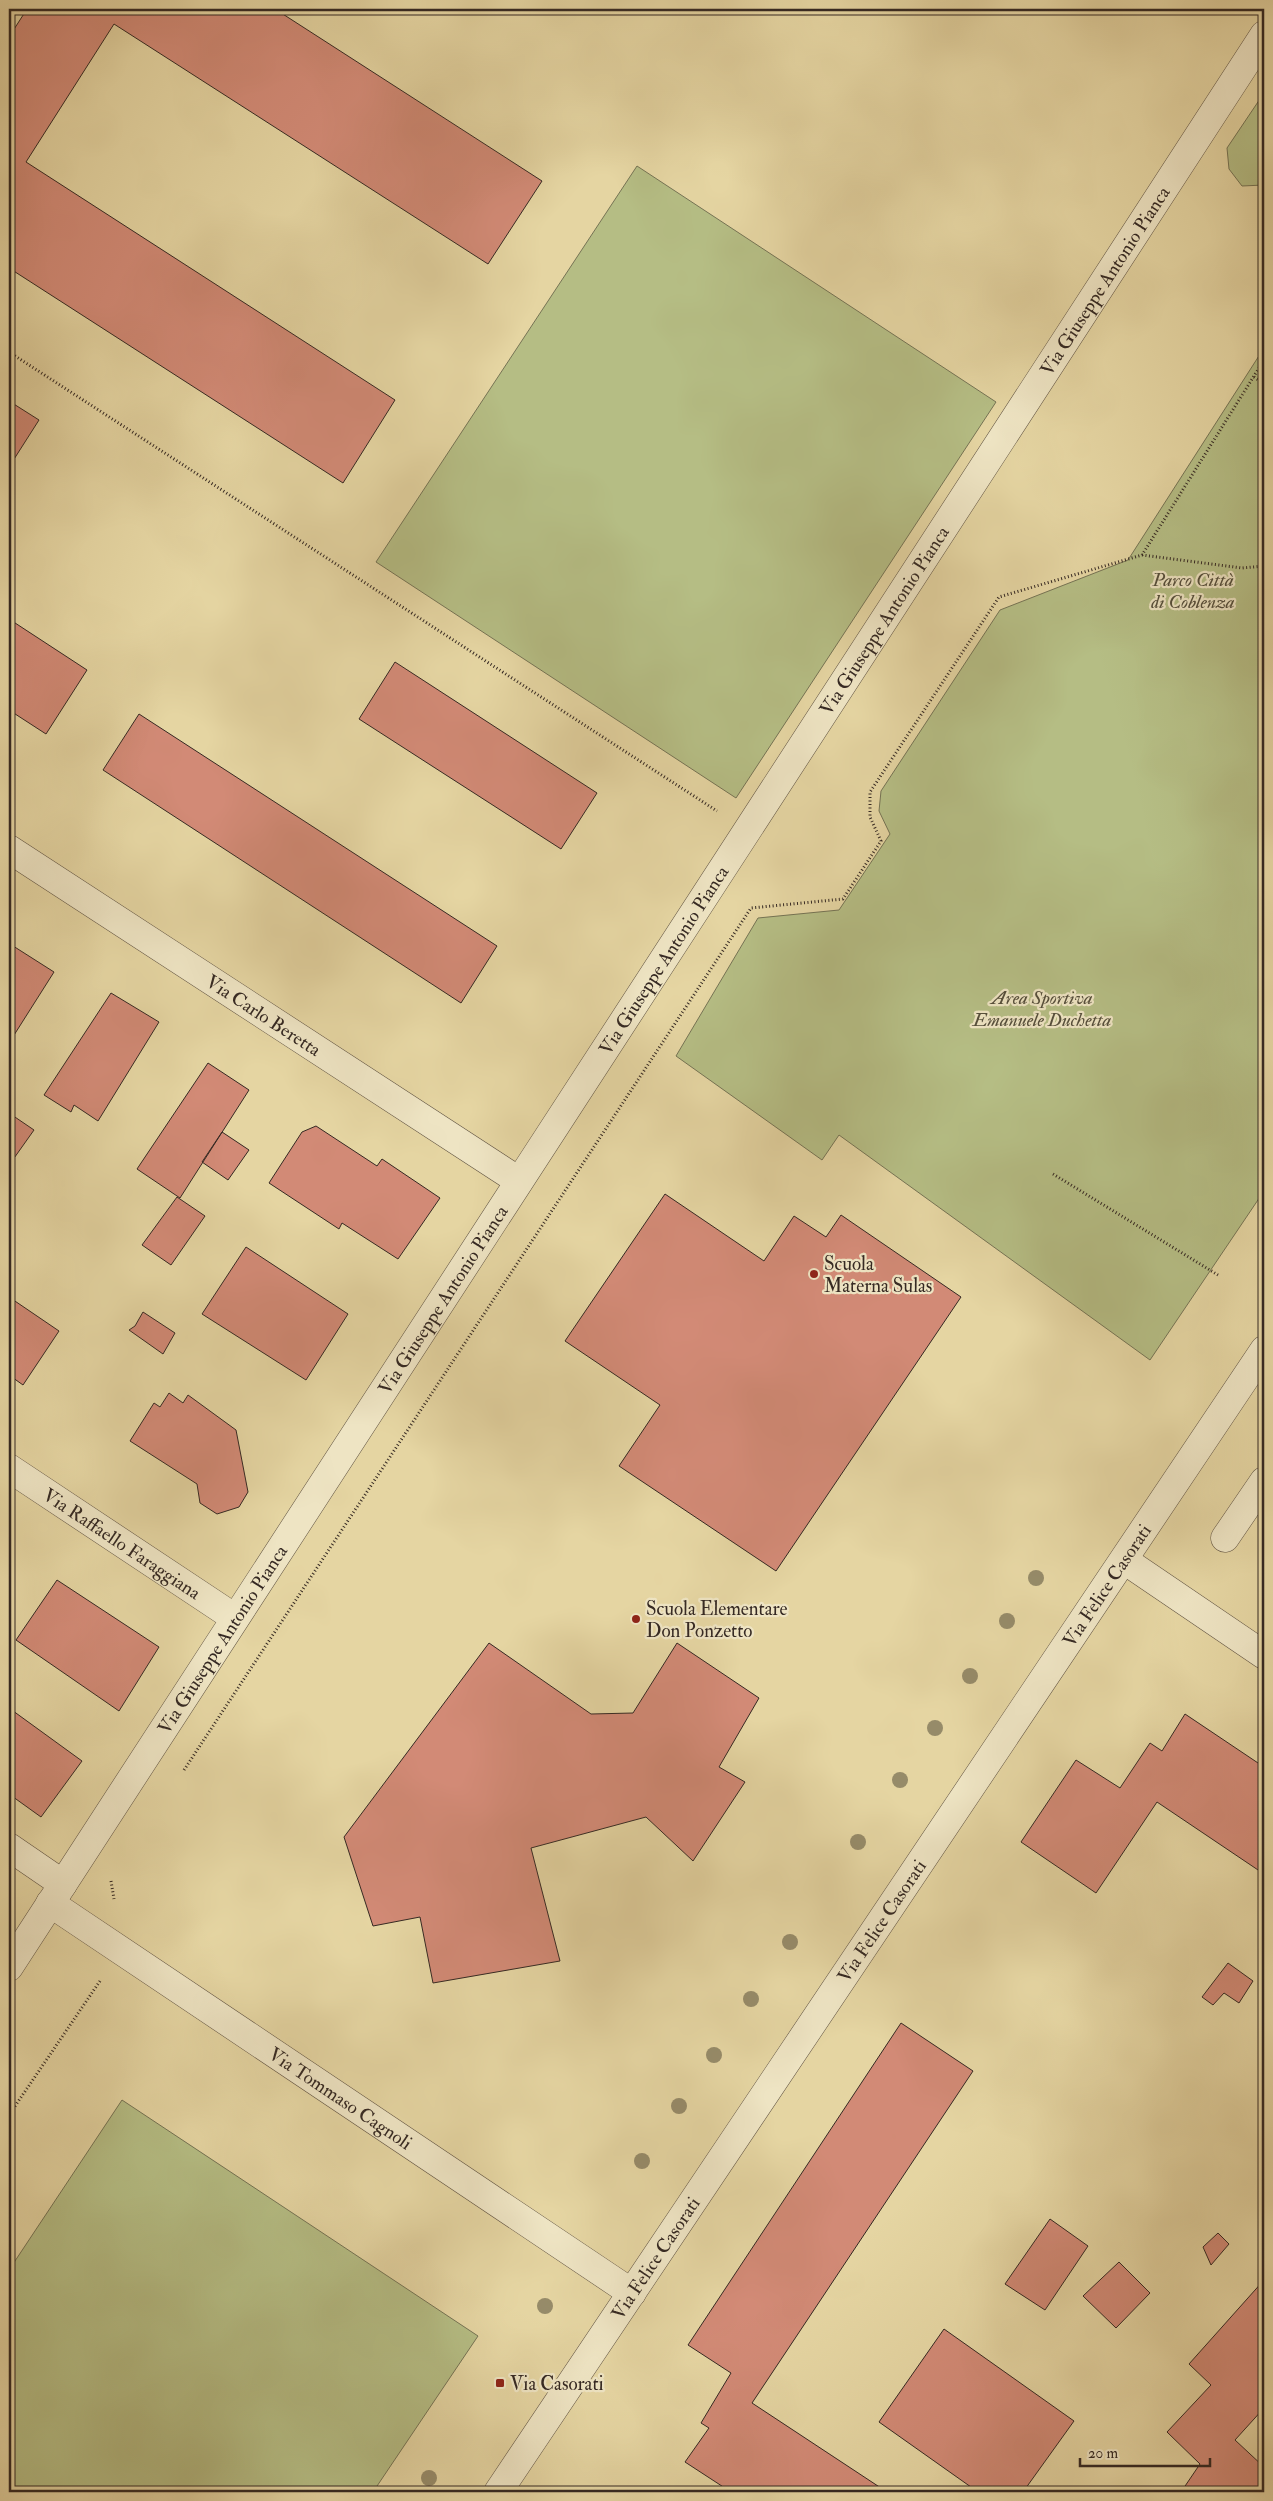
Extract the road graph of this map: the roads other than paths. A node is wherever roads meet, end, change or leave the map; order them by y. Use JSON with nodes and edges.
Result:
{"nodes":[{"id":1,"x":1264,"y":35,"type":"edge"},
{"id":2,"x":9,"y":849,"type":"edge"},
{"id":3,"x":519,"y":1181,"type":"junction"},
{"id":4,"x":1264,"y":1350,"type":"edge"},
{"id":5,"x":9,"y":1468,"type":"edge"},
{"id":6,"x":1264,"y":1481,"type":"edge"},
{"id":7,"x":1225,"y":1538,"type":"dead end"},
{"id":8,"x":1124,"y":1560,"type":"junction"},
{"id":9,"x":235,"y":1618,"type":"junction"},
{"id":10,"x":1264,"y":1655,"type":"edge"},
{"id":11,"x":9,"y":1847,"type":"edge"},
{"id":12,"x":57,"y":1894,"type":"junction"},
{"id":13,"x":9,"y":1967,"type":"edge"},
{"id":14,"x":632,"y":2293,"type":"junction"},
{"id":15,"x":498,"y":2492,"type":"edge"}],
"edges":[{"from":1,"to":3,"type":"street","name":"Via Giuseppe Antonio Pianca"},
{"from":2,"to":3,"type":"street","name":"Via Carlo Beretta"},
{"from":3,"to":9,"type":"street","name":"Via Giuseppe Antonio Pianca"},
{"from":4,"to":8,"type":"street","name":"Via Felice Casorati"},
{"from":5,"to":9,"type":"street","name":"Via Raffaello Faraggiana"},
{"from":6,"to":7,"type":"street"},
{"from":8,"to":10,"type":"street"},
{"from":8,"to":14,"type":"street","name":"Via Felice Casorati"},
{"from":9,"to":12,"type":"street","name":"Via Giuseppe Antonio Pianca"},
{"from":11,"to":12,"type":"street"},
{"from":12,"to":13,"type":"street","name":"Via Giuseppe Antonio Pianca"},
{"from":12,"to":14,"type":"street","name":"Via Tommaso Cagnoli"},
{"from":14,"to":15,"type":"street","name":"Via Felice Casorati"}]}
